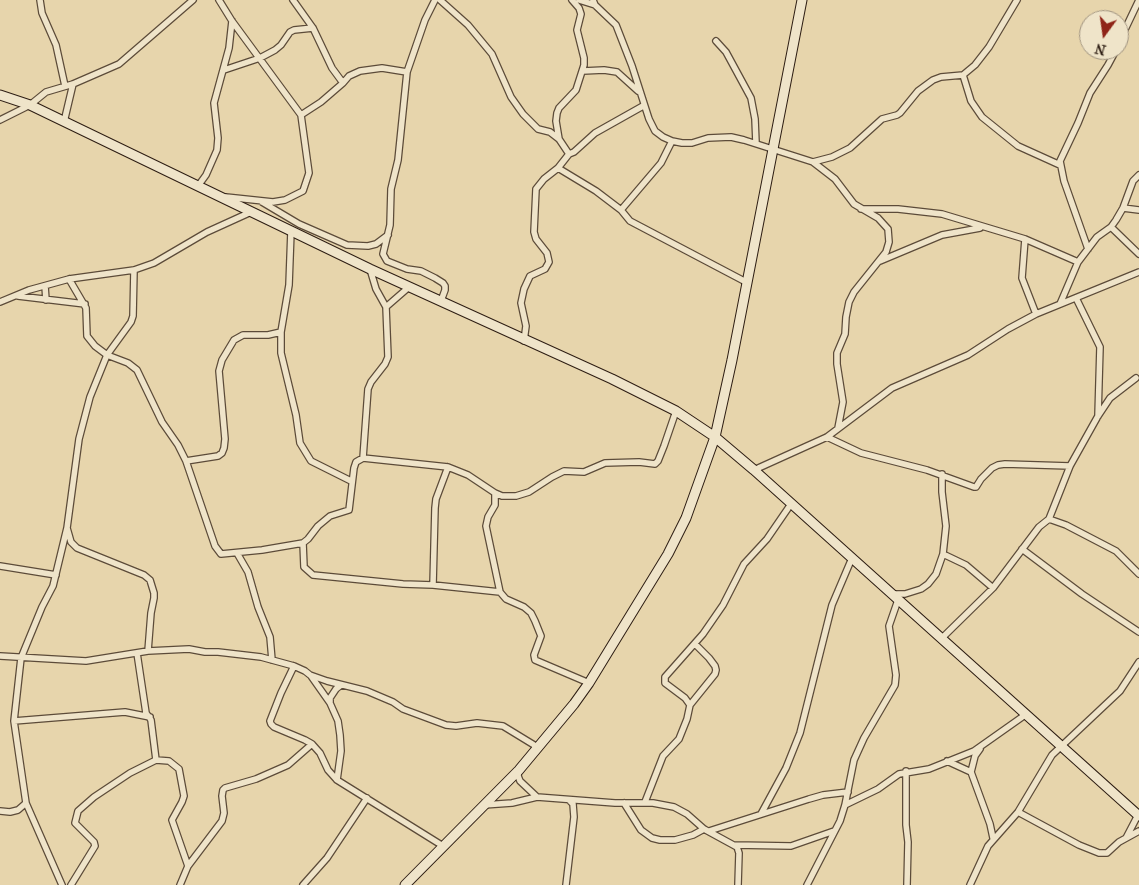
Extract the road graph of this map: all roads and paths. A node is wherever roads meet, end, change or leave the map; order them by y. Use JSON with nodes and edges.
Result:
{"nodes":[{"id":1,"x":40,"y":0,"type":"edge"},
{"id":2,"x":193,"y":0,"type":"edge"},
{"id":3,"x":219,"y":0,"type":"edge"},
{"id":4,"x":293,"y":0,"type":"edge"},
{"id":5,"x":436,"y":0,"type":"edge"},
{"id":6,"x":440,"y":0,"type":"edge"},
{"id":7,"x":572,"y":0,"type":"edge"},
{"id":8,"x":579,"y":0,"type":"edge"},
{"id":9,"x":802,"y":0,"type":"edge"},
{"id":10,"x":1017,"y":0,"type":"edge"},
{"id":11,"x":1139,"y":0,"type":"edge"},
{"id":12,"x":594,"y":3,"type":"edge"},
{"id":13,"x":232,"y":21,"type":"junction"},
{"id":14,"x":1129,"y":21,"type":"edge"},
{"id":15,"x":313,"y":28,"type":"junction"},
{"id":16,"x":716,"y":41,"type":"dead end"},
{"id":17,"x":260,"y":58,"type":"junction"},
{"id":18,"x":1111,"y":60,"type":"edge"},
{"id":19,"x":224,"y":70,"type":"junction"},
{"id":20,"x":583,"y":71,"type":"junction"},
{"id":21,"x":407,"y":72,"type":"junction"},
{"id":22,"x":963,"y":75,"type":"junction"},
{"id":23,"x":343,"y":83,"type":"junction"},
{"id":24,"x":73,"y":84,"type":"junction"},
{"id":25,"x":65,"y":86,"type":"junction"},
{"id":26,"x":639,"y":92,"type":"junction"},
{"id":27,"x":0,"y":95,"type":"edge"},
{"id":28,"x":30,"y":105,"type":"junction"},
{"id":29,"x":643,"y":106,"type":"junction"},
{"id":30,"x":301,"y":115,"type":"junction"},
{"id":31,"x":0,"y":120,"type":"edge"},
{"id":32,"x":64,"y":122,"type":"junction"},
{"id":33,"x":559,"y":139,"type":"junction"},
{"id":34,"x":672,"y":141,"type":"junction"},
{"id":35,"x":756,"y":143,"type":"junction"},
{"id":36,"x":772,"y":149,"type":"junction"},
{"id":37,"x":569,"y":154,"type":"junction"},
{"id":38,"x":813,"y":162,"type":"junction"},
{"id":39,"x":1060,"y":165,"type":"junction"},
{"id":40,"x":558,"y":168,"type":"junction"},
{"id":41,"x":1139,"y":175,"type":"edge"},
{"id":42,"x":198,"y":186,"type":"junction"},
{"id":43,"x":220,"y":197,"type":"junction"},
{"id":44,"x":260,"y":201,"type":"junction"},
{"id":45,"x":1123,"y":208,"type":"junction"},
{"id":46,"x":860,"y":209,"type":"junction"},
{"id":47,"x":621,"y":210,"type":"junction"},
{"id":48,"x":1139,"y":210,"type":"edge"},
{"id":49,"x":251,"y":212,"type":"junction"},
{"id":50,"x":984,"y":227,"type":"junction"},
{"id":51,"x":1111,"y":227,"type":"junction"},
{"id":52,"x":291,"y":230,"type":"junction"},
{"id":53,"x":388,"y":235,"type":"junction"},
{"id":54,"x":1025,"y":239,"type":"junction"},
{"id":55,"x":1088,"y":249,"type":"junction"},
{"id":56,"x":1139,"y":254,"type":"edge"},
{"id":57,"x":880,"y":261,"type":"junction"},
{"id":58,"x":1078,"y":262,"type":"junction"},
{"id":59,"x":370,"y":269,"type":"junction"},
{"id":60,"x":134,"y":270,"type":"junction"},
{"id":61,"x":1139,"y":272,"type":"edge"},
{"id":62,"x":69,"y":279,"type":"junction"},
{"id":63,"x":746,"y":282,"type":"junction"},
{"id":64,"x":45,"y":286,"type":"junction"},
{"id":65,"x":409,"y":287,"type":"junction"},
{"id":66,"x":16,"y":296,"type":"junction"},
{"id":67,"x":1076,"y":298,"type":"junction"},
{"id":68,"x":46,"y":300,"type":"junction"},
{"id":69,"x":441,"y":301,"type":"junction"},
{"id":70,"x":0,"y":302,"type":"edge"},
{"id":71,"x":85,"y":304,"type":"junction"},
{"id":72,"x":1060,"y":304,"type":"junction"},
{"id":73,"x":386,"y":308,"type":"junction"},
{"id":74,"x":1036,"y":314,"type":"junction"},
{"id":75,"x":281,"y":332,"type":"junction"},
{"id":76,"x":524,"y":341,"type":"junction"},
{"id":77,"x":107,"y":355,"type":"junction"},
{"id":78,"x":1136,"y":378,"type":"dead end"},
{"id":79,"x":676,"y":411,"type":"junction"},
{"id":80,"x":1098,"y":416,"type":"junction"},
{"id":81,"x":838,"y":428,"type":"junction"},
{"id":82,"x":715,"y":437,"type":"junction"},
{"id":83,"x":827,"y":437,"type":"junction"},
{"id":84,"x":363,"y":458,"type":"junction"},
{"id":85,"x":186,"y":461,"type":"junction"},
{"id":86,"x":1070,"y":466,"type":"junction"},
{"id":87,"x":448,"y":467,"type":"junction"},
{"id":88,"x":754,"y":470,"type":"junction"},
{"id":89,"x":942,"y":474,"type":"junction"},
{"id":90,"x":351,"y":481,"type":"junction"},
{"id":91,"x":495,"y":493,"type":"junction"},
{"id":92,"x":791,"y":504,"type":"junction"},
{"id":93,"x":1049,"y":519,"type":"junction"},
{"id":94,"x":67,"y":528,"type":"junction"},
{"id":95,"x":303,"y":543,"type":"junction"},
{"id":96,"x":1022,"y":549,"type":"junction"},
{"id":97,"x":237,"y":553,"type":"junction"},
{"id":98,"x":943,"y":554,"type":"junction"},
{"id":99,"x":852,"y":558,"type":"junction"},
{"id":100,"x":0,"y":566,"type":"edge"},
{"id":101,"x":1139,"y":574,"type":"edge"},
{"id":102,"x":56,"y":575,"type":"junction"},
{"id":103,"x":433,"y":585,"type":"junction"},
{"id":104,"x":993,"y":588,"type":"junction"},
{"id":105,"x":500,"y":592,"type":"junction"},
{"id":106,"x":895,"y":597,"type":"junction"},
{"id":107,"x":1139,"y":632,"type":"edge"},
{"id":108,"x":941,"y":639,"type":"junction"},
{"id":109,"x":695,"y":644,"type":"junction"},
{"id":110,"x":148,"y":651,"type":"junction"},
{"id":111,"x":137,"y":654,"type":"junction"},
{"id":112,"x":0,"y":656,"type":"edge"},
{"id":113,"x":21,"y":658,"type":"junction"},
{"id":114,"x":272,"y":660,"type":"junction"},
{"id":115,"x":1139,"y":662,"type":"edge"},
{"id":116,"x":294,"y":666,"type":"junction"},
{"id":117,"x":310,"y":675,"type":"junction"},
{"id":118,"x":589,"y":683,"type":"junction"},
{"id":119,"x":341,"y":684,"type":"junction"},
{"id":120,"x":330,"y":703,"type":"junction"},
{"id":121,"x":690,"y":705,"type":"junction"},
{"id":122,"x":1025,"y":715,"type":"junction"},
{"id":123,"x":150,"y":717,"type":"junction"},
{"id":124,"x":14,"y":721,"type":"junction"},
{"id":125,"x":312,"y":744,"type":"junction"},
{"id":126,"x":1061,"y":746,"type":"junction"},
{"id":127,"x":981,"y":747,"type":"junction"},
{"id":128,"x":538,"y":748,"type":"junction"},
{"id":129,"x":156,"y":760,"type":"junction"},
{"id":130,"x":947,"y":761,"type":"junction"},
{"id":131,"x":519,"y":770,"type":"junction"},
{"id":132,"x":906,"y":772,"type":"junction"},
{"id":133,"x":971,"y":772,"type":"junction"},
{"id":134,"x":337,"y":780,"type":"junction"},
{"id":135,"x":848,"y":792,"type":"junction"},
{"id":136,"x":537,"y":797,"type":"junction"},
{"id":137,"x":367,"y":798,"type":"junction"},
{"id":138,"x":569,"y":800,"type":"junction"},
{"id":139,"x":26,"y":802,"type":"junction"},
{"id":140,"x":645,"y":802,"type":"junction"},
{"id":141,"x":624,"y":803,"type":"junction"},
{"id":142,"x":845,"y":804,"type":"junction"},
{"id":143,"x":482,"y":806,"type":"junction"},
{"id":144,"x":0,"y":811,"type":"edge"},
{"id":145,"x":1018,"y":812,"type":"junction"},
{"id":146,"x":761,"y":814,"type":"junction"},
{"id":147,"x":1138,"y":815,"type":"edge"},
{"id":148,"x":706,"y":830,"type":"junction"},
{"id":149,"x":1139,"y":831,"type":"edge"},
{"id":150,"x":834,"y":832,"type":"junction"},
{"id":151,"x":993,"y":838,"type":"junction"},
{"id":152,"x":1125,"y":840,"type":"junction"},
{"id":153,"x":734,"y":845,"type":"junction"},
{"id":154,"x":443,"y":846,"type":"junction"},
{"id":155,"x":188,"y":866,"type":"junction"},
{"id":156,"x":62,"y":885,"type":"edge"},
{"id":157,"x":71,"y":885,"type":"edge"},
{"id":158,"x":180,"y":885,"type":"edge"},
{"id":159,"x":303,"y":885,"type":"edge"},
{"id":160,"x":405,"y":885,"type":"edge"},
{"id":161,"x":566,"y":885,"type":"edge"},
{"id":162,"x":738,"y":885,"type":"edge"},
{"id":163,"x":807,"y":885,"type":"edge"},
{"id":164,"x":907,"y":885,"type":"edge"},
{"id":165,"x":970,"y":885,"type":"edge"}],
"edges":[{"from":1,"to":25,"type":"street"},
{"from":2,"to":24,"type":"street"},
{"from":3,"to":13,"type":"street"},
{"from":4,"to":15,"type":"street"},
{"from":5,"to":21,"type":"street"},
{"from":6,"to":33,"type":"street"},
{"from":7,"to":20,"type":"street"},
{"from":8,"to":12,"type":"street"},
{"from":9,"to":36,"type":"street"},
{"from":10,"to":22,"type":"street"},
{"from":11,"to":14,"type":"street"},
{"from":12,"to":26,"type":"street"},
{"from":13,"to":17,"type":"street"},
{"from":13,"to":19,"type":"street"},
{"from":15,"to":17,"type":"street"},
{"from":15,"to":23,"type":"street"},
{"from":16,"to":35,"type":"street"},
{"from":17,"to":19,"type":"street"},
{"from":17,"to":30,"type":"street"},
{"from":18,"to":39,"type":"street"},
{"from":19,"to":42,"type":"street"},
{"from":20,"to":26,"type":"street"},
{"from":20,"to":33,"type":"street"},
{"from":21,"to":23,"type":"street"},
{"from":21,"to":53,"type":"street"},
{"from":22,"to":38,"type":"street"},
{"from":22,"to":39,"type":"street"},
{"from":23,"to":30,"type":"street"},
{"from":24,"to":25,"type":"street"},
{"from":24,"to":32,"type":"street"},
{"from":25,"to":28,"type":"street"},
{"from":26,"to":29,"type":"street"},
{"from":27,"to":28,"type":"street"},
{"from":28,"to":31,"type":"street"},
{"from":28,"to":32,"type":"street"},
{"from":29,"to":34,"type":"street"},
{"from":29,"to":37,"type":"street"},
{"from":30,"to":44,"type":"street"},
{"from":32,"to":42,"type":"street"},
{"from":33,"to":37,"type":"street"},
{"from":34,"to":35,"type":"street"},
{"from":34,"to":47,"type":"street"},
{"from":35,"to":36,"type":"street"},
{"from":36,"to":38,"type":"street"},
{"from":36,"to":63,"type":"street"},
{"from":37,"to":40,"type":"street"},
{"from":38,"to":46,"type":"street"},
{"from":39,"to":55,"type":"street"},
{"from":40,"to":47,"type":"street"},
{"from":40,"to":76,"type":"street"},
{"from":41,"to":45,"type":"street"},
{"from":42,"to":43,"type":"street"},
{"from":43,"to":44,"type":"street"},
{"from":43,"to":49,"type":"street"},
{"from":44,"to":53,"type":"street"},
{"from":45,"to":48,"type":"street"},
{"from":45,"to":51,"type":"street"},
{"from":46,"to":50,"type":"street"},
{"from":46,"to":57,"type":"street"},
{"from":47,"to":63,"type":"street"},
{"from":49,"to":52,"type":"street"},
{"from":49,"to":60,"type":"street"},
{"from":50,"to":54,"type":"street"},
{"from":50,"to":57,"type":"street"},
{"from":51,"to":55,"type":"street"},
{"from":51,"to":56,"type":"street"},
{"from":52,"to":59,"type":"street"},
{"from":52,"to":75,"type":"street"},
{"from":53,"to":69,"type":"street"},
{"from":54,"to":58,"type":"street"},
{"from":54,"to":74,"type":"street"},
{"from":55,"to":58,"type":"street"},
{"from":57,"to":81,"type":"street"},
{"from":58,"to":72,"type":"street"},
{"from":59,"to":65,"type":"street"},
{"from":59,"to":73,"type":"street"},
{"from":60,"to":62,"type":"street"},
{"from":60,"to":77,"type":"street"},
{"from":61,"to":67,"type":"street"},
{"from":62,"to":64,"type":"street"},
{"from":62,"to":71,"type":"street"},
{"from":63,"to":82,"type":"street"},
{"from":64,"to":66,"type":"street"},
{"from":64,"to":68,"type":"street"},
{"from":65,"to":69,"type":"street"},
{"from":65,"to":73,"type":"street"},
{"from":66,"to":68,"type":"street"},
{"from":66,"to":70,"type":"street"},
{"from":67,"to":72,"type":"street"},
{"from":67,"to":80,"type":"street"},
{"from":68,"to":71,"type":"street"},
{"from":69,"to":76,"type":"street"},
{"from":71,"to":77,"type":"street"},
{"from":72,"to":74,"type":"street"},
{"from":73,"to":84,"type":"street"},
{"from":74,"to":81,"type":"street"},
{"from":75,"to":85,"type":"street"},
{"from":75,"to":90,"type":"street"},
{"from":76,"to":79,"type":"street"},
{"from":77,"to":85,"type":"street"},
{"from":77,"to":94,"type":"street"},
{"from":78,"to":80,"type":"street"},
{"from":79,"to":82,"type":"street"},
{"from":79,"to":91,"type":"street"},
{"from":80,"to":86,"type":"street"},
{"from":81,"to":83,"type":"street"},
{"from":82,"to":88,"type":"street"},
{"from":82,"to":118,"type":"street"},
{"from":83,"to":88,"type":"street"},
{"from":83,"to":89,"type":"street"},
{"from":84,"to":87,"type":"street"},
{"from":84,"to":90,"type":"street"},
{"from":85,"to":97,"type":"street"},
{"from":86,"to":89,"type":"street"},
{"from":86,"to":93,"type":"street"},
{"from":87,"to":91,"type":"street"},
{"from":87,"to":103,"type":"street"},
{"from":88,"to":92,"type":"street"},
{"from":89,"to":98,"type":"street"},
{"from":90,"to":95,"type":"street"},
{"from":91,"to":105,"type":"street"},
{"from":92,"to":99,"type":"street"},
{"from":92,"to":109,"type":"street"},
{"from":93,"to":96,"type":"street"},
{"from":93,"to":101,"type":"street"},
{"from":94,"to":102,"type":"street"},
{"from":94,"to":110,"type":"street"},
{"from":95,"to":97,"type":"street"},
{"from":95,"to":103,"type":"street"},
{"from":96,"to":104,"type":"street"},
{"from":96,"to":107,"type":"street"},
{"from":97,"to":114,"type":"street"},
{"from":98,"to":104,"type":"street"},
{"from":98,"to":106,"type":"street"},
{"from":99,"to":106,"type":"street"},
{"from":99,"to":146,"type":"street"},
{"from":100,"to":102,"type":"street"},
{"from":102,"to":113,"type":"street"},
{"from":103,"to":105,"type":"street"},
{"from":104,"to":108,"type":"street"},
{"from":105,"to":118,"type":"street"},
{"from":106,"to":108,"type":"street"},
{"from":106,"to":135,"type":"street"},
{"from":108,"to":122,"type":"street"},
{"from":109,"to":121,"type":"street"},
{"from":109,"to":121,"type":"street"},
{"from":110,"to":111,"type":"street"},
{"from":110,"to":114,"type":"street"},
{"from":111,"to":113,"type":"street"},
{"from":111,"to":123,"type":"street"},
{"from":112,"to":113,"type":"street"},
{"from":113,"to":124,"type":"street"},
{"from":114,"to":116,"type":"street"},
{"from":115,"to":126,"type":"street"},
{"from":116,"to":117,"type":"street"},
{"from":116,"to":125,"type":"street"},
{"from":117,"to":119,"type":"street"},
{"from":117,"to":120,"type":"street"},
{"from":118,"to":128,"type":"street"},
{"from":119,"to":120,"type":"street"},
{"from":119,"to":128,"type":"street"},
{"from":120,"to":134,"type":"street"},
{"from":121,"to":140,"type":"street"},
{"from":122,"to":126,"type":"street"},
{"from":122,"to":127,"type":"street"},
{"from":123,"to":124,"type":"street"},
{"from":123,"to":129,"type":"street"},
{"from":124,"to":139,"type":"street"},
{"from":125,"to":134,"type":"street"},
{"from":125,"to":155,"type":"street"},
{"from":126,"to":145,"type":"street"},
{"from":126,"to":147,"type":"street"},
{"from":127,"to":130,"type":"street"},
{"from":127,"to":133,"type":"street"},
{"from":128,"to":131,"type":"street"},
{"from":129,"to":155,"type":"street"},
{"from":129,"to":157,"type":"street"},
{"from":130,"to":132,"type":"street"},
{"from":130,"to":133,"type":"street"},
{"from":131,"to":136,"type":"street"},
{"from":131,"to":143,"type":"street"},
{"from":132,"to":142,"type":"street"},
{"from":132,"to":164,"type":"street"},
{"from":133,"to":151,"type":"street"},
{"from":134,"to":137,"type":"street"},
{"from":135,"to":142,"type":"street"},
{"from":135,"to":146,"type":"street"},
{"from":136,"to":138,"type":"street"},
{"from":136,"to":143,"type":"street"},
{"from":137,"to":154,"type":"street"},
{"from":137,"to":159,"type":"street"},
{"from":138,"to":141,"type":"street"},
{"from":138,"to":161,"type":"street"},
{"from":139,"to":144,"type":"street"},
{"from":139,"to":156,"type":"street"},
{"from":140,"to":141,"type":"street"},
{"from":140,"to":148,"type":"street"},
{"from":141,"to":148,"type":"street"},
{"from":142,"to":150,"type":"street"},
{"from":143,"to":154,"type":"street"},
{"from":145,"to":151,"type":"street"},
{"from":145,"to":152,"type":"street"},
{"from":146,"to":148,"type":"street"},
{"from":147,"to":152,"type":"street"},
{"from":148,"to":153,"type":"street"},
{"from":149,"to":152,"type":"street"},
{"from":150,"to":153,"type":"street"},
{"from":150,"to":163,"type":"street"},
{"from":151,"to":165,"type":"street"},
{"from":153,"to":162,"type":"street"},
{"from":154,"to":160,"type":"street"},
{"from":155,"to":158,"type":"street"}]}
